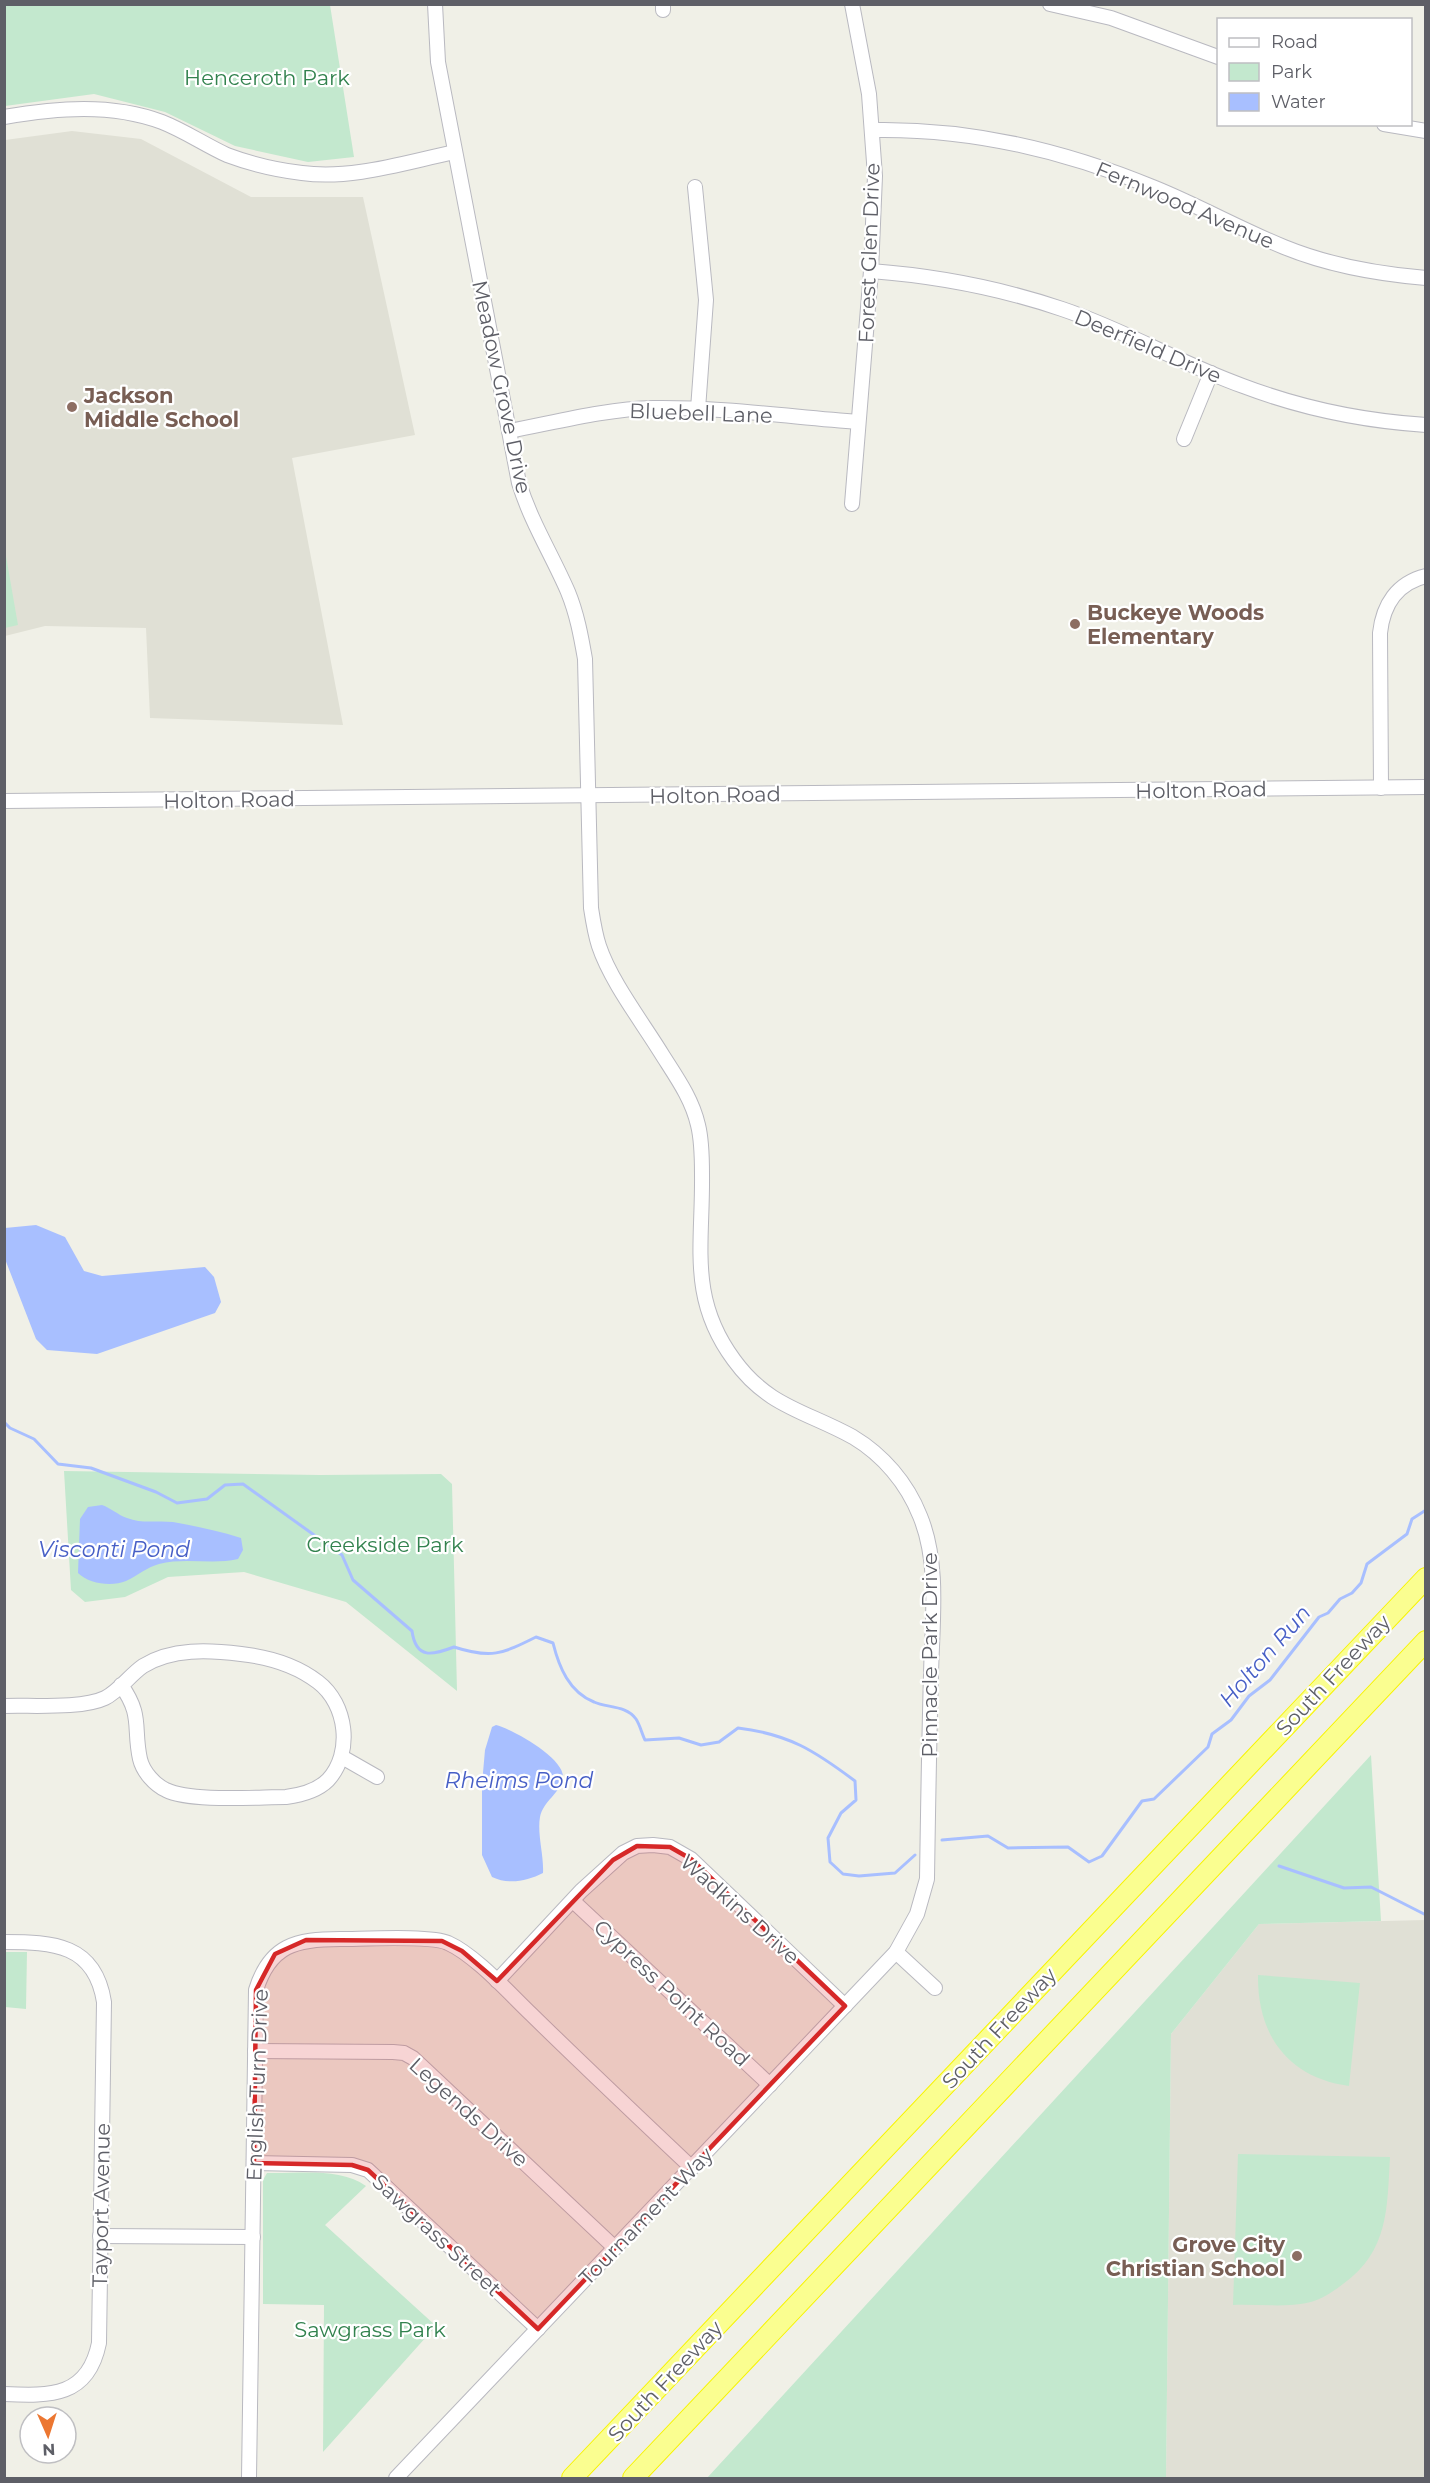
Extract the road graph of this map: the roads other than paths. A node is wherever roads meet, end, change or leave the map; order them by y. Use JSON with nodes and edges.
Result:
{"nodes":[{"id":1,"x":435,"y":4,"type":"edge"},
{"id":2,"x":852,"y":4,"type":"edge"},
{"id":3,"x":1050,"y":4,"type":"edge"},
{"id":4,"x":1217,"y":57,"type":"edge"},
{"id":5,"x":4,"y":117,"type":"edge"},
{"id":6,"x":1396,"y":126,"type":"edge"},
{"id":7,"x":872,"y":130,"type":"junction"},
{"id":8,"x":1425,"y":131,"type":"edge"},
{"id":9,"x":455,"y":152,"type":"junction"},
{"id":10,"x":695,"y":187,"type":"dead end"},
{"id":11,"x":871,"y":271,"type":"junction"},
{"id":12,"x":1425,"y":278,"type":"edge"},
{"id":13,"x":1211,"y":373,"type":"junction"},
{"id":14,"x":698,"y":409,"type":"junction"},
{"id":15,"x":858,"y":422,"type":"junction"},
{"id":16,"x":1425,"y":425,"type":"edge"},
{"id":17,"x":509,"y":431,"type":"junction"},
{"id":18,"x":1184,"y":440,"type":"dead end"},
{"id":19,"x":852,"y":504,"type":"dead end"},
{"id":20,"x":1425,"y":576,"type":"edge"},
{"id":21,"x":1425,"y":787,"type":"edge"},
{"id":22,"x":1381,"y":788,"type":"junction"},
{"id":23,"x":588,"y":796,"type":"junction"},
{"id":24,"x":4,"y":801,"type":"edge"},
{"id":25,"x":1425,"y":1578,"type":"edge"},
{"id":26,"x":1425,"y":1641,"type":"edge"},
{"id":27,"x":121,"y":1685,"type":"junction"},
{"id":28,"x":4,"y":1706,"type":"edge"},
{"id":29,"x":342,"y":1757,"type":"junction"},
{"id":30,"x":376,"y":1777,"type":"dead end"},
{"id":31,"x":573,"y":1901,"type":"junction"},
{"id":32,"x":4,"y":1942,"type":"edge"},
{"id":33,"x":896,"y":1952,"type":"junction"},
{"id":34,"x":497,"y":1982,"type":"junction"},
{"id":35,"x":935,"y":1988,"type":"dead end"},
{"id":36,"x":845,"y":2006,"type":"junction"},
{"id":37,"x":255,"y":2051,"type":"junction"},
{"id":38,"x":770,"y":2085,"type":"junction"},
{"id":39,"x":254,"y":2163,"type":"junction"},
{"id":40,"x":692,"y":2168,"type":"junction"},
{"id":41,"x":100,"y":2236,"type":"junction"},
{"id":42,"x":253,"y":2237,"type":"junction"},
{"id":43,"x":615,"y":2248,"type":"junction"},
{"id":44,"x":538,"y":2329,"type":"junction"},
{"id":45,"x":4,"y":2394,"type":"edge"},
{"id":46,"x":249,"y":2478,"type":"edge"},
{"id":47,"x":396,"y":2478,"type":"edge"},
{"id":48,"x":572,"y":2478,"type":"edge"},
{"id":49,"x":633,"y":2478,"type":"edge"}],
"edges":[{"from":1,"to":9,"type":"street","name":"Meadow Grove Drive"},
{"from":2,"to":7,"type":"street","name":"Forest Glen Drive"},
{"from":3,"to":4,"type":"street"},
{"from":5,"to":9,"type":"street"},
{"from":6,"to":8,"type":"street"},
{"from":7,"to":11,"type":"street","name":"Forest Glen Drive"},
{"from":7,"to":12,"type":"street","name":"Fernwood Avenue"},
{"from":9,"to":17,"type":"street","name":"Meadow Grove Drive"},
{"from":10,"to":14,"type":"street"},
{"from":11,"to":13,"type":"street","name":"Deerfield Drive"},
{"from":11,"to":15,"type":"street","name":"Forest Glen Drive"},
{"from":13,"to":16,"type":"street","name":"Deerfield Drive"},
{"from":13,"to":18,"type":"street"},
{"from":14,"to":15,"type":"street","name":"Bluebell Lane"},
{"from":14,"to":17,"type":"street","name":"Bluebell Lane"},
{"from":15,"to":19,"type":"street","name":"Forest Glen Drive"},
{"from":17,"to":23,"type":"street","name":"Meadow Grove Drive"},
{"from":20,"to":22,"type":"street"},
{"from":21,"to":22,"type":"street","name":"Holton Road"},
{"from":22,"to":23,"type":"street","name":"Holton Road"},
{"from":23,"to":24,"type":"street","name":"Holton Road"},
{"from":23,"to":33,"type":"street","name":"Pinnacle Park Drive"},
{"from":25,"to":48,"type":"highway","name":"South Freeway"},
{"from":26,"to":49,"type":"highway","name":"South Freeway"},
{"from":27,"to":28,"type":"street"},
{"from":27,"to":29,"type":"street"},
{"from":27,"to":29,"type":"street"},
{"from":29,"to":30,"type":"street"},
{"from":31,"to":34,"type":"street","name":"Wadkins Drive"},
{"from":31,"to":36,"type":"street","name":"Wadkins Drive"},
{"from":31,"to":38,"type":"street","name":"Cypress Point Road"},
{"from":32,"to":41,"type":"street","name":"Tayport Avenue"},
{"from":33,"to":35,"type":"street"},
{"from":33,"to":36,"type":"street","name":"Tournament Way"},
{"from":34,"to":37,"type":"street","name":"English Turn Drive"},
{"from":34,"to":40,"type":"street","name":"English Turn Drive"},
{"from":36,"to":38,"type":"street","name":"Tournament Way"},
{"from":37,"to":39,"type":"street","name":"English Turn Drive"},
{"from":37,"to":43,"type":"street","name":"Legends Drive"},
{"from":38,"to":40,"type":"street","name":"Tournament Way"},
{"from":39,"to":42,"type":"street","name":"English Turn Drive"},
{"from":39,"to":44,"type":"street","name":"Sawgrass Street"},
{"from":40,"to":43,"type":"street","name":"Tournament Way"},
{"from":41,"to":42,"type":"street"},
{"from":41,"to":45,"type":"street","name":"Tayport Avenue"},
{"from":42,"to":46,"type":"street","name":"English Turn Drive"},
{"from":43,"to":44,"type":"street","name":"Tournament Way"},
{"from":44,"to":47,"type":"street","name":"Tournament Way"}]}
